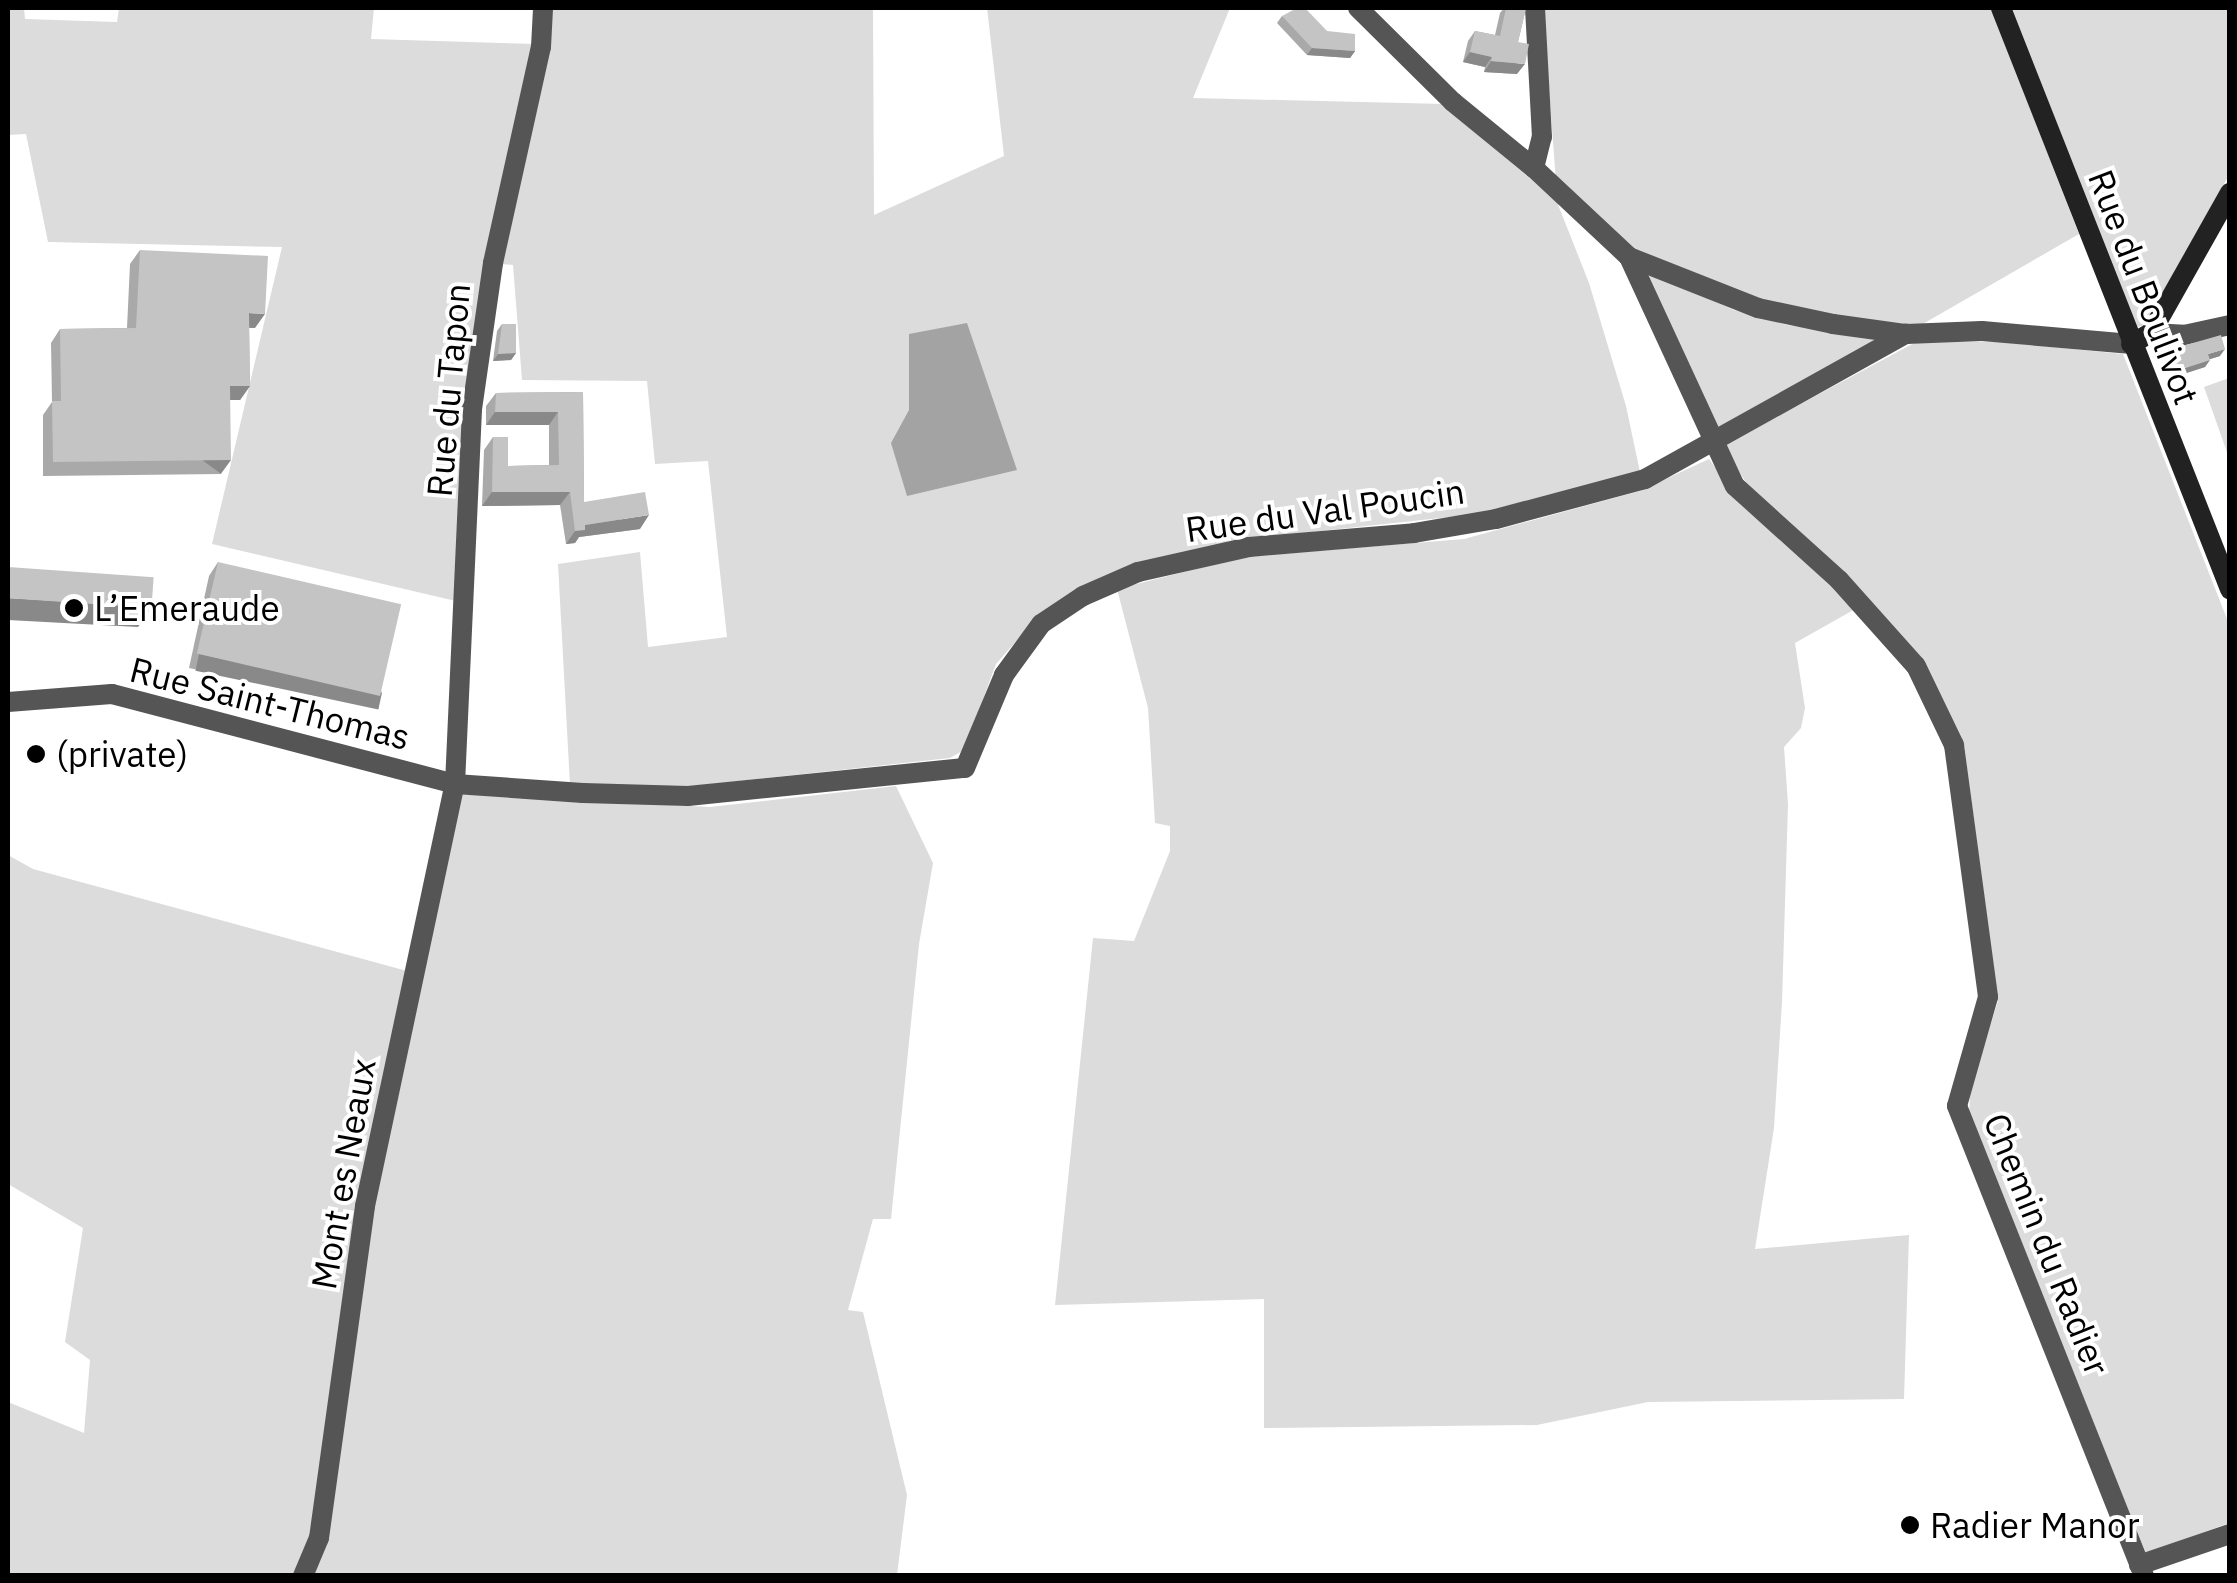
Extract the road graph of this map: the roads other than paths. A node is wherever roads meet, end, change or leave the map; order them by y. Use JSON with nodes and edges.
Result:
{"nodes":[{"id":1,"x":543,"y":8,"type":"edge"},
{"id":2,"x":1358,"y":8,"type":"edge"},
{"id":3,"x":1535,"y":8,"type":"edge"},
{"id":4,"x":2001,"y":8,"type":"edge"},
{"id":5,"x":1534,"y":168,"type":"junction"},
{"id":6,"x":2230,"y":193,"type":"edge"},
{"id":7,"x":1629,"y":257,"type":"junction"},
{"id":8,"x":2230,"y":325,"type":"edge"},
{"id":9,"x":2151,"y":333,"type":"junction"},
{"id":10,"x":1906,"y":334,"type":"junction"},
{"id":11,"x":2131,"y":344,"type":"junction"},
{"id":12,"x":1712,"y":443,"type":"junction"},
{"id":13,"x":2230,"y":589,"type":"edge"},
{"id":14,"x":8,"y":702,"type":"edge"},
{"id":15,"x":455,"y":784,"type":"junction"},
{"id":16,"x":2230,"y":1534,"type":"edge"},
{"id":17,"x":2141,"y":1570,"type":"edge"},
{"id":18,"x":303,"y":1576,"type":"edge"}],
"edges":[{"from":1,"to":15,"type":"street","name":"Rue du Tapon"},
{"from":2,"to":5,"type":"street"},
{"from":3,"to":5,"type":"street"},
{"from":4,"to":11,"type":"main road","name":"Rue du Boulivot"},
{"from":5,"to":7,"type":"street"},
{"from":6,"to":9,"type":"main road"},
{"from":7,"to":10,"type":"street"},
{"from":7,"to":12,"type":"street","name":"Chemin du Radier"},
{"from":8,"to":9,"type":"street"},
{"from":9,"to":11,"type":"main road"},
{"from":10,"to":11,"type":"street"},
{"from":10,"to":12,"type":"street","name":"Rue du Val Poucin"},
{"from":11,"to":13,"type":"main road","name":"Rue du Boulivot"},
{"from":12,"to":15,"type":"street","name":"Rue du Val Poucin"},
{"from":12,"to":17,"type":"street","name":"Chemin du Radier"},
{"from":14,"to":15,"type":"street","name":"Rue Saint-Thomas"},
{"from":15,"to":18,"type":"street","name":"Mont es Neaux"},
{"from":16,"to":17,"type":"street"}]}
